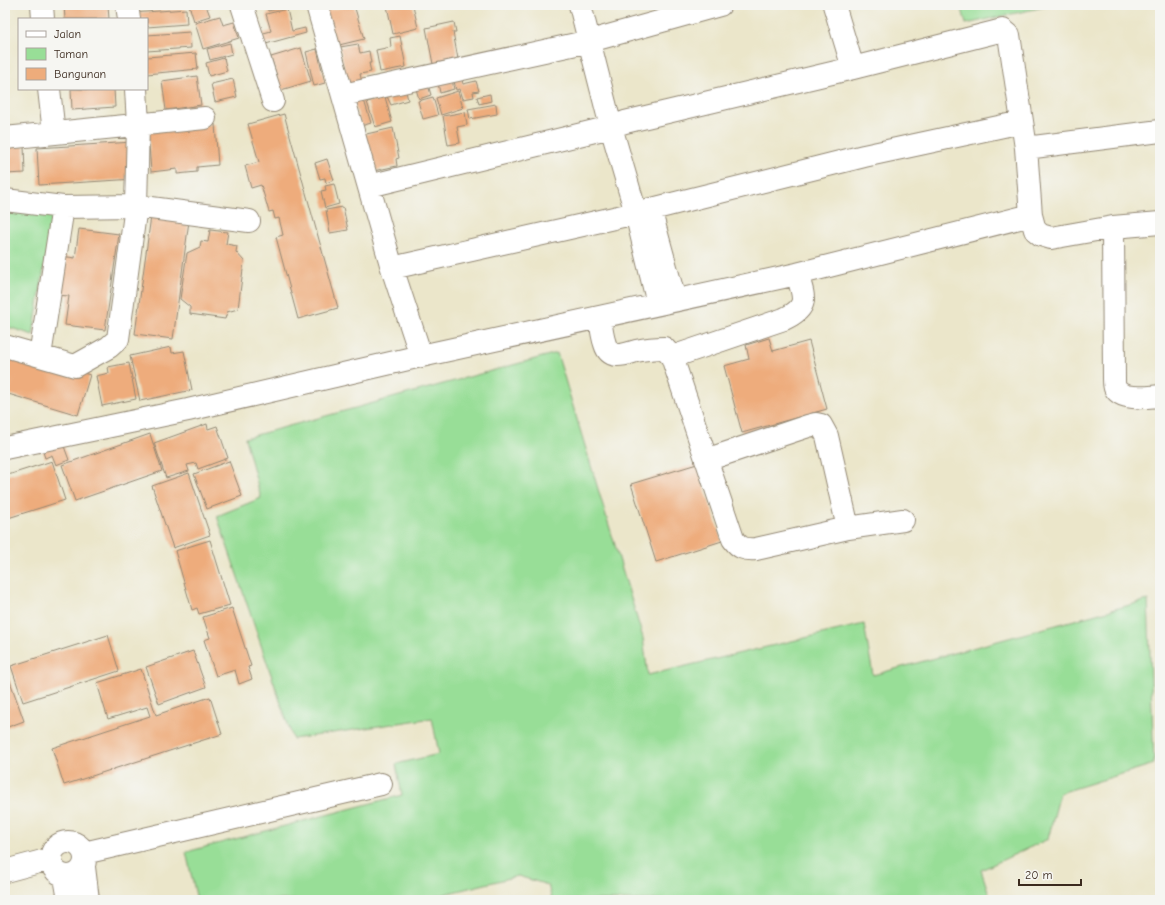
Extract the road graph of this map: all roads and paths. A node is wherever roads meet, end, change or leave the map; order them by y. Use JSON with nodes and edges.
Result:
{"nodes":[{"id":1,"x":42,"y":5,"type":"edge"},
{"id":2,"x":127,"y":5,"type":"edge"},
{"id":3,"x":242,"y":5,"type":"edge"},
{"id":4,"x":580,"y":5,"type":"edge"},
{"id":5,"x":596,"y":5,"type":"edge"},
{"id":6,"x":720,"y":5,"type":"edge"},
{"id":7,"x":834,"y":5,"type":"edge"},
{"id":8,"x":323,"y":6,"type":"edge"},
{"id":9,"x":43,"y":18,"type":"edge"},
{"id":10,"x":129,"y":18,"type":"edge"},
{"id":11,"x":596,"y":39,"type":"junction"},
{"id":12,"x":853,"y":68,"type":"junction"},
{"id":13,"x":50,"y":90,"type":"edge"},
{"id":14,"x":136,"y":90,"type":"edge"},
{"id":15,"x":343,"y":95,"type":"junction"},
{"id":16,"x":273,"y":101,"type":"dead end"},
{"id":17,"x":205,"y":118,"type":"dead end"},
{"id":18,"x":1022,"y":122,"type":"junction"},
{"id":19,"x":138,"y":124,"type":"junction"},
{"id":20,"x":618,"y":124,"type":"junction"},
{"id":21,"x":1160,"y":131,"type":"edge"},
{"id":22,"x":54,"y":133,"type":"junction"},
{"id":23,"x":5,"y":138,"type":"edge"},
{"id":24,"x":1026,"y":148,"type":"junction"},
{"id":25,"x":370,"y":186,"type":"junction"},
{"id":26,"x":5,"y":200,"type":"edge"},
{"id":27,"x":136,"y":206,"type":"junction"},
{"id":28,"x":63,"y":207,"type":"junction"},
{"id":29,"x":643,"y":212,"type":"junction"},
{"id":30,"x":1031,"y":215,"type":"junction"},
{"id":31,"x":249,"y":221,"type":"dead end"},
{"id":32,"x":1160,"y":222,"type":"edge"},
{"id":33,"x":1113,"y":227,"type":"junction"},
{"id":34,"x":392,"y":268,"type":"junction"},
{"id":35,"x":797,"y":274,"type":"junction"},
{"id":36,"x":666,"y":302,"type":"junction"},
{"id":37,"x":600,"y":317,"type":"junction"},
{"id":38,"x":5,"y":346,"type":"edge"},
{"id":39,"x":40,"y":356,"type":"junction"},
{"id":40,"x":421,"y":356,"type":"junction"},
{"id":41,"x":672,"y":357,"type":"junction"},
{"id":42,"x":1160,"y":396,"type":"edge"},
{"id":43,"x":5,"y":448,"type":"edge"},
{"id":44,"x":706,"y":460,"type":"junction"},
{"id":45,"x":903,"y":520,"type":"dead end"},
{"id":46,"x":848,"y":528,"type":"junction"},
{"id":47,"x":381,"y":784,"type":"dead end"},
{"id":48,"x":50,"y":859,"type":"junction"},
{"id":49,"x":78,"y":866,"type":"junction"},
{"id":50,"x":5,"y":871,"type":"edge"},
{"id":51,"x":69,"y":900,"type":"edge"},
{"id":52,"x":88,"y":900,"type":"edge"}],
"edges":[{"from":1,"to":9,"type":"street"},
{"from":2,"to":10,"type":"street"},
{"from":3,"to":16,"type":"street"},
{"from":4,"to":11,"type":"street"},
{"from":5,"to":11,"type":"street"},
{"from":6,"to":11,"type":"street"},
{"from":7,"to":12,"type":"street"},
{"from":8,"to":15,"type":"street"},
{"from":11,"to":15,"type":"street"},
{"from":11,"to":20,"type":"street"},
{"from":12,"to":18,"type":"street"},
{"from":12,"to":20,"type":"street"},
{"from":13,"to":22,"type":"street"},
{"from":14,"to":19,"type":"street"},
{"from":15,"to":25,"type":"street"},
{"from":17,"to":19,"type":"street"},
{"from":18,"to":24,"type":"street"},
{"from":18,"to":29,"type":"street"},
{"from":19,"to":22,"type":"street"},
{"from":19,"to":27,"type":"street"},
{"from":20,"to":25,"type":"street"},
{"from":20,"to":29,"type":"street"},
{"from":21,"to":24,"type":"street"},
{"from":22,"to":23,"type":"street"},
{"from":24,"to":30,"type":"street"},
{"from":25,"to":34,"type":"street"},
{"from":26,"to":28,"type":"street"},
{"from":27,"to":28,"type":"street"},
{"from":27,"to":31,"type":"street"},
{"from":27,"to":39,"type":"street"},
{"from":28,"to":39,"type":"street"},
{"from":29,"to":34,"type":"street"},
{"from":29,"to":36,"type":"street"},
{"from":30,"to":33,"type":"street"},
{"from":30,"to":35,"type":"street"},
{"from":32,"to":33,"type":"street"},
{"from":33,"to":42,"type":"street"},
{"from":34,"to":40,"type":"street"},
{"from":35,"to":36,"type":"street"},
{"from":35,"to":41,"type":"street"},
{"from":36,"to":37,"type":"street"},
{"from":37,"to":40,"type":"street"},
{"from":37,"to":41,"type":"street"},
{"from":38,"to":39,"type":"street"},
{"from":40,"to":43,"type":"street"},
{"from":41,"to":44,"type":"street"},
{"from":44,"to":46,"type":"street"},
{"from":44,"to":46,"type":"street"},
{"from":45,"to":46,"type":"street"},
{"from":47,"to":49,"type":"street"},
{"from":48,"to":49,"type":"street"},
{"from":48,"to":49,"type":"street"},
{"from":48,"to":50,"type":"street"},
{"from":49,"to":51,"type":"street"},
{"from":49,"to":52,"type":"street"}]}
